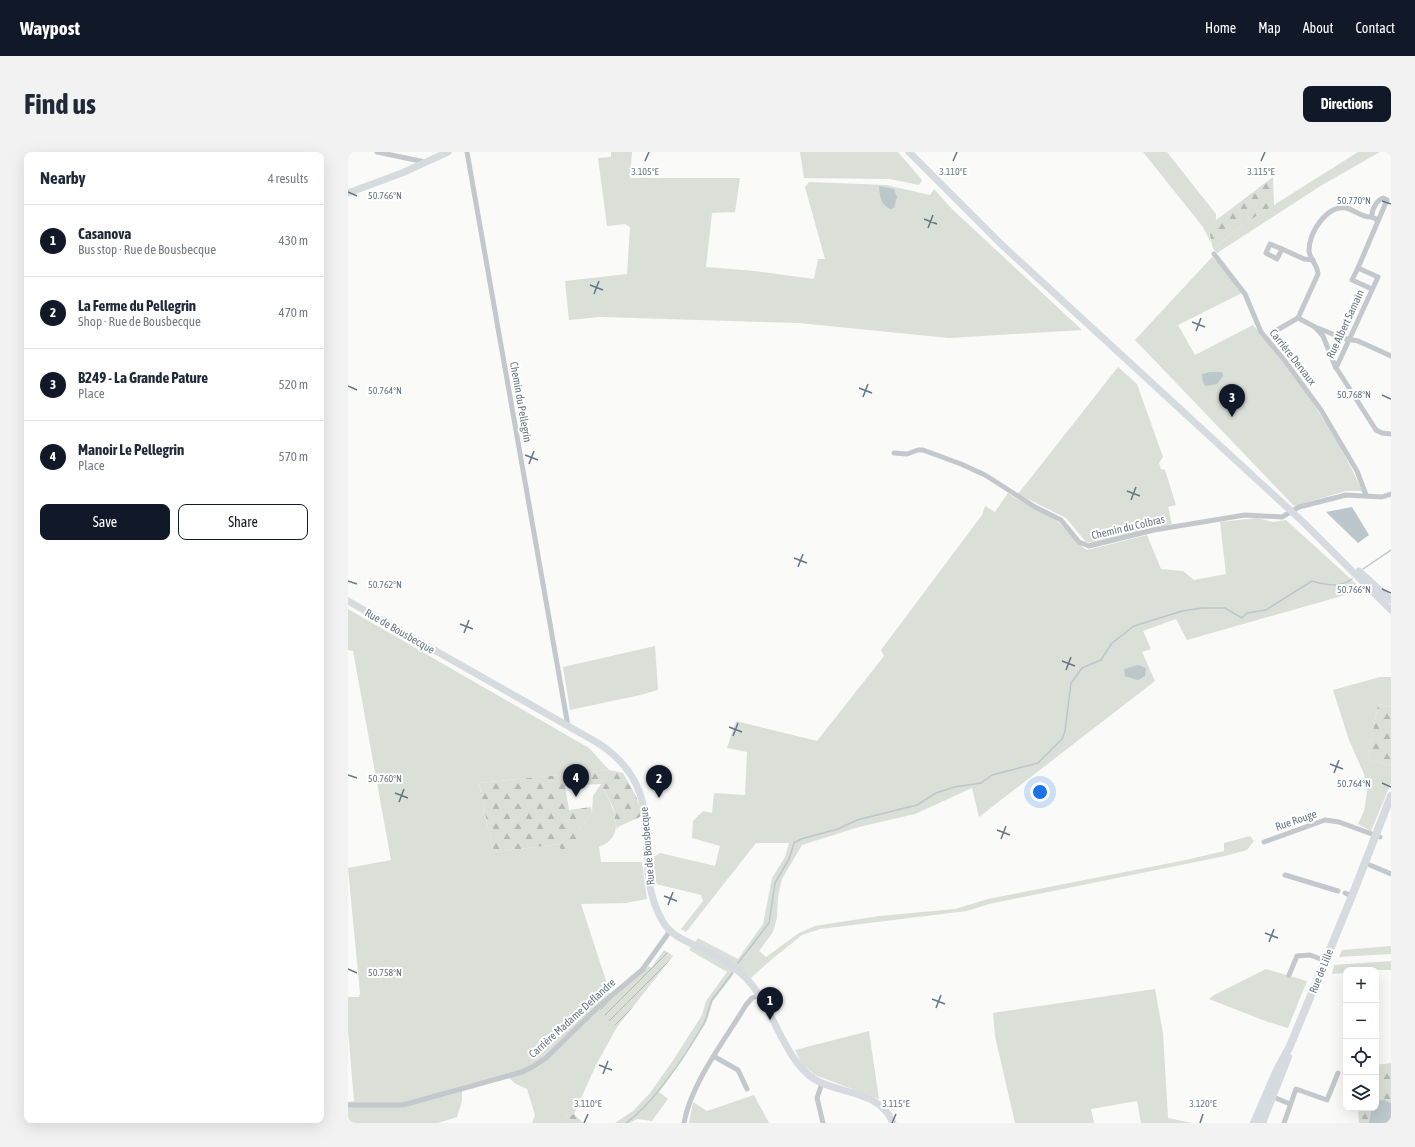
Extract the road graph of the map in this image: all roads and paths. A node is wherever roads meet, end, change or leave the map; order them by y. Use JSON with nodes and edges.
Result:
{"nodes":[{"id":1,"x":378,"y":152,"type":"edge"},
{"id":2,"x":448,"y":152,"type":"edge"},
{"id":3,"x":467,"y":152,"type":"edge"},
{"id":4,"x":909,"y":152,"type":"edge"},
{"id":5,"x":426,"y":162,"type":"junction"},
{"id":6,"x":348,"y":192,"type":"edge"},
{"id":7,"x":1389,"y":200,"type":"edge"},
{"id":8,"x":1372,"y":217,"type":"junction"},
{"id":9,"x":1378,"y":220,"type":"junction"},
{"id":10,"x":1282,"y":249,"type":"dead end"},
{"id":11,"x":1214,"y":254,"type":"dead end"},
{"id":12,"x":1313,"y":260,"type":"junction"},
{"id":13,"x":1358,"y":268,"type":"junction"},
{"id":14,"x":1372,"y":289,"type":"junction"},
{"id":15,"x":1298,"y":318,"type":"junction"},
{"id":16,"x":1315,"y":327,"type":"junction"},
{"id":17,"x":1272,"y":333,"type":"dead end"},
{"id":18,"x":1349,"y":340,"type":"junction"},
{"id":19,"x":1390,"y":353,"type":"edge"},
{"id":20,"x":1336,"y":368,"type":"junction"},
{"id":21,"x":1391,"y":434,"type":"edge"},
{"id":22,"x":894,"y":452,"type":"dead end"},
{"id":23,"x":1391,"y":494,"type":"edge"},
{"id":24,"x":1366,"y":495,"type":"junction"},
{"id":25,"x":1291,"y":511,"type":"junction"},
{"id":26,"x":1303,"y":522,"type":"junction"},
{"id":27,"x":1391,"y":600,"type":"edge"},
{"id":28,"x":348,"y":601,"type":"edge"},
{"id":29,"x":1391,"y":610,"type":"edge"},
{"id":30,"x":568,"y":726,"type":"junction"},
{"id":31,"x":1391,"y":796,"type":"edge"},
{"id":32,"x":1391,"y":810,"type":"edge"},
{"id":33,"x":1378,"y":836,"type":"junction"},
{"id":34,"x":1264,"y":842,"type":"dead end"},
{"id":35,"x":1367,"y":864,"type":"junction"},
{"id":36,"x":1391,"y":874,"type":"edge"},
{"id":37,"x":1285,"y":875,"type":"dead end"},
{"id":38,"x":1338,"y":891,"type":"dead end"},
{"id":39,"x":670,"y":931,"type":"junction"},
{"id":40,"x":1326,"y":961,"type":"junction"},
{"id":41,"x":1289,"y":975,"type":"dead end"},
{"id":42,"x":760,"y":995,"type":"junction"},
{"id":43,"x":715,"y":1056,"type":"junction"},
{"id":44,"x":1338,"y":1073,"type":"dead end"},
{"id":45,"x":822,"y":1083,"type":"junction"},
{"id":46,"x":748,"y":1089,"type":"dead end"},
{"id":47,"x":1269,"y":1096,"type":"junction"},
{"id":48,"x":1290,"y":1104,"type":"junction"},
{"id":49,"x":348,"y":1105,"type":"edge"},
{"id":50,"x":684,"y":1123,"type":"edge"},
{"id":51,"x":823,"y":1123,"type":"edge"},
{"id":52,"x":893,"y":1123,"type":"edge"},
{"id":53,"x":1254,"y":1123,"type":"edge"},
{"id":54,"x":1262,"y":1123,"type":"edge"},
{"id":55,"x":1284,"y":1123,"type":"edge"}],
"edges":[{"from":1,"to":5,"type":"street"},
{"from":2,"to":5,"type":"street"},
{"from":3,"to":30,"type":"street","name":"Chemin du Pellegrin"},
{"from":4,"to":25,"type":"street"},
{"from":5,"to":6,"type":"street"},
{"from":7,"to":8,"type":"street","name":"Rue Albert Samain"},
{"from":7,"to":9,"type":"street","name":"Rue Albert Samain"},
{"from":8,"to":9,"type":"street"},
{"from":8,"to":12,"type":"street"},
{"from":9,"to":13,"type":"street","name":"Rue Albert Samain"},
{"from":10,"to":12,"type":"street"},
{"from":11,"to":24,"type":"street","name":"Carrière Dervaux"},
{"from":12,"to":15,"type":"street"},
{"from":13,"to":14,"type":"street","name":"Rue Albert Samain"},
{"from":13,"to":14,"type":"street","name":"Rue Albert Samain"},
{"from":14,"to":18,"type":"street","name":"Rue Albert Samain"},
{"from":15,"to":16,"type":"street"},
{"from":15,"to":17,"type":"street"},
{"from":16,"to":18,"type":"street"},
{"from":16,"to":20,"type":"street"},
{"from":18,"to":19,"type":"street"},
{"from":18,"to":20,"type":"street","name":"Rue Albert Samain"},
{"from":20,"to":21,"type":"street"},
{"from":22,"to":25,"type":"street","name":"Chemin du Colbras"},
{"from":23,"to":24,"type":"street","name":"Chemin du Colbras"},
{"from":24,"to":25,"type":"street","name":"Chemin du Colbras"},
{"from":25,"to":26,"type":"street"},
{"from":26,"to":27,"type":"street"},
{"from":26,"to":29,"type":"street"},
{"from":28,"to":30,"type":"street","name":"Rue de Bousbecque"},
{"from":30,"to":39,"type":"street","name":"Rue de Bousbecque"},
{"from":31,"to":33,"type":"main road","name":"Rue de Lille"},
{"from":32,"to":33,"type":"main road","name":"Rue de Lille"},
{"from":33,"to":34,"type":"street","name":"Rue Rouge"},
{"from":33,"to":35,"type":"main road","name":"Rue de Lille"},
{"from":35,"to":36,"type":"street"},
{"from":35,"to":40,"type":"main road","name":"Rue de Lille"},
{"from":37,"to":38,"type":"street"},
{"from":39,"to":42,"type":"street","name":"Rue de Bousbecque"},
{"from":39,"to":49,"type":"street","name":"Carrière Madame Deflandre"},
{"from":40,"to":41,"type":"street"},
{"from":40,"to":47,"type":"main road","name":"Rue de Lille"},
{"from":42,"to":43,"type":"street"},
{"from":42,"to":45,"type":"street","name":"Rue de Bousbecque"},
{"from":43,"to":46,"type":"street"},
{"from":43,"to":50,"type":"street"},
{"from":44,"to":48,"type":"street"},
{"from":45,"to":51,"type":"street"},
{"from":45,"to":52,"type":"street","name":"Rue de Bousbecque"},
{"from":47,"to":48,"type":"street"},
{"from":47,"to":53,"type":"main road","name":"Rue de Lille"},
{"from":47,"to":54,"type":"main road","name":"Rue de Lille"},
{"from":48,"to":55,"type":"street"}]}
